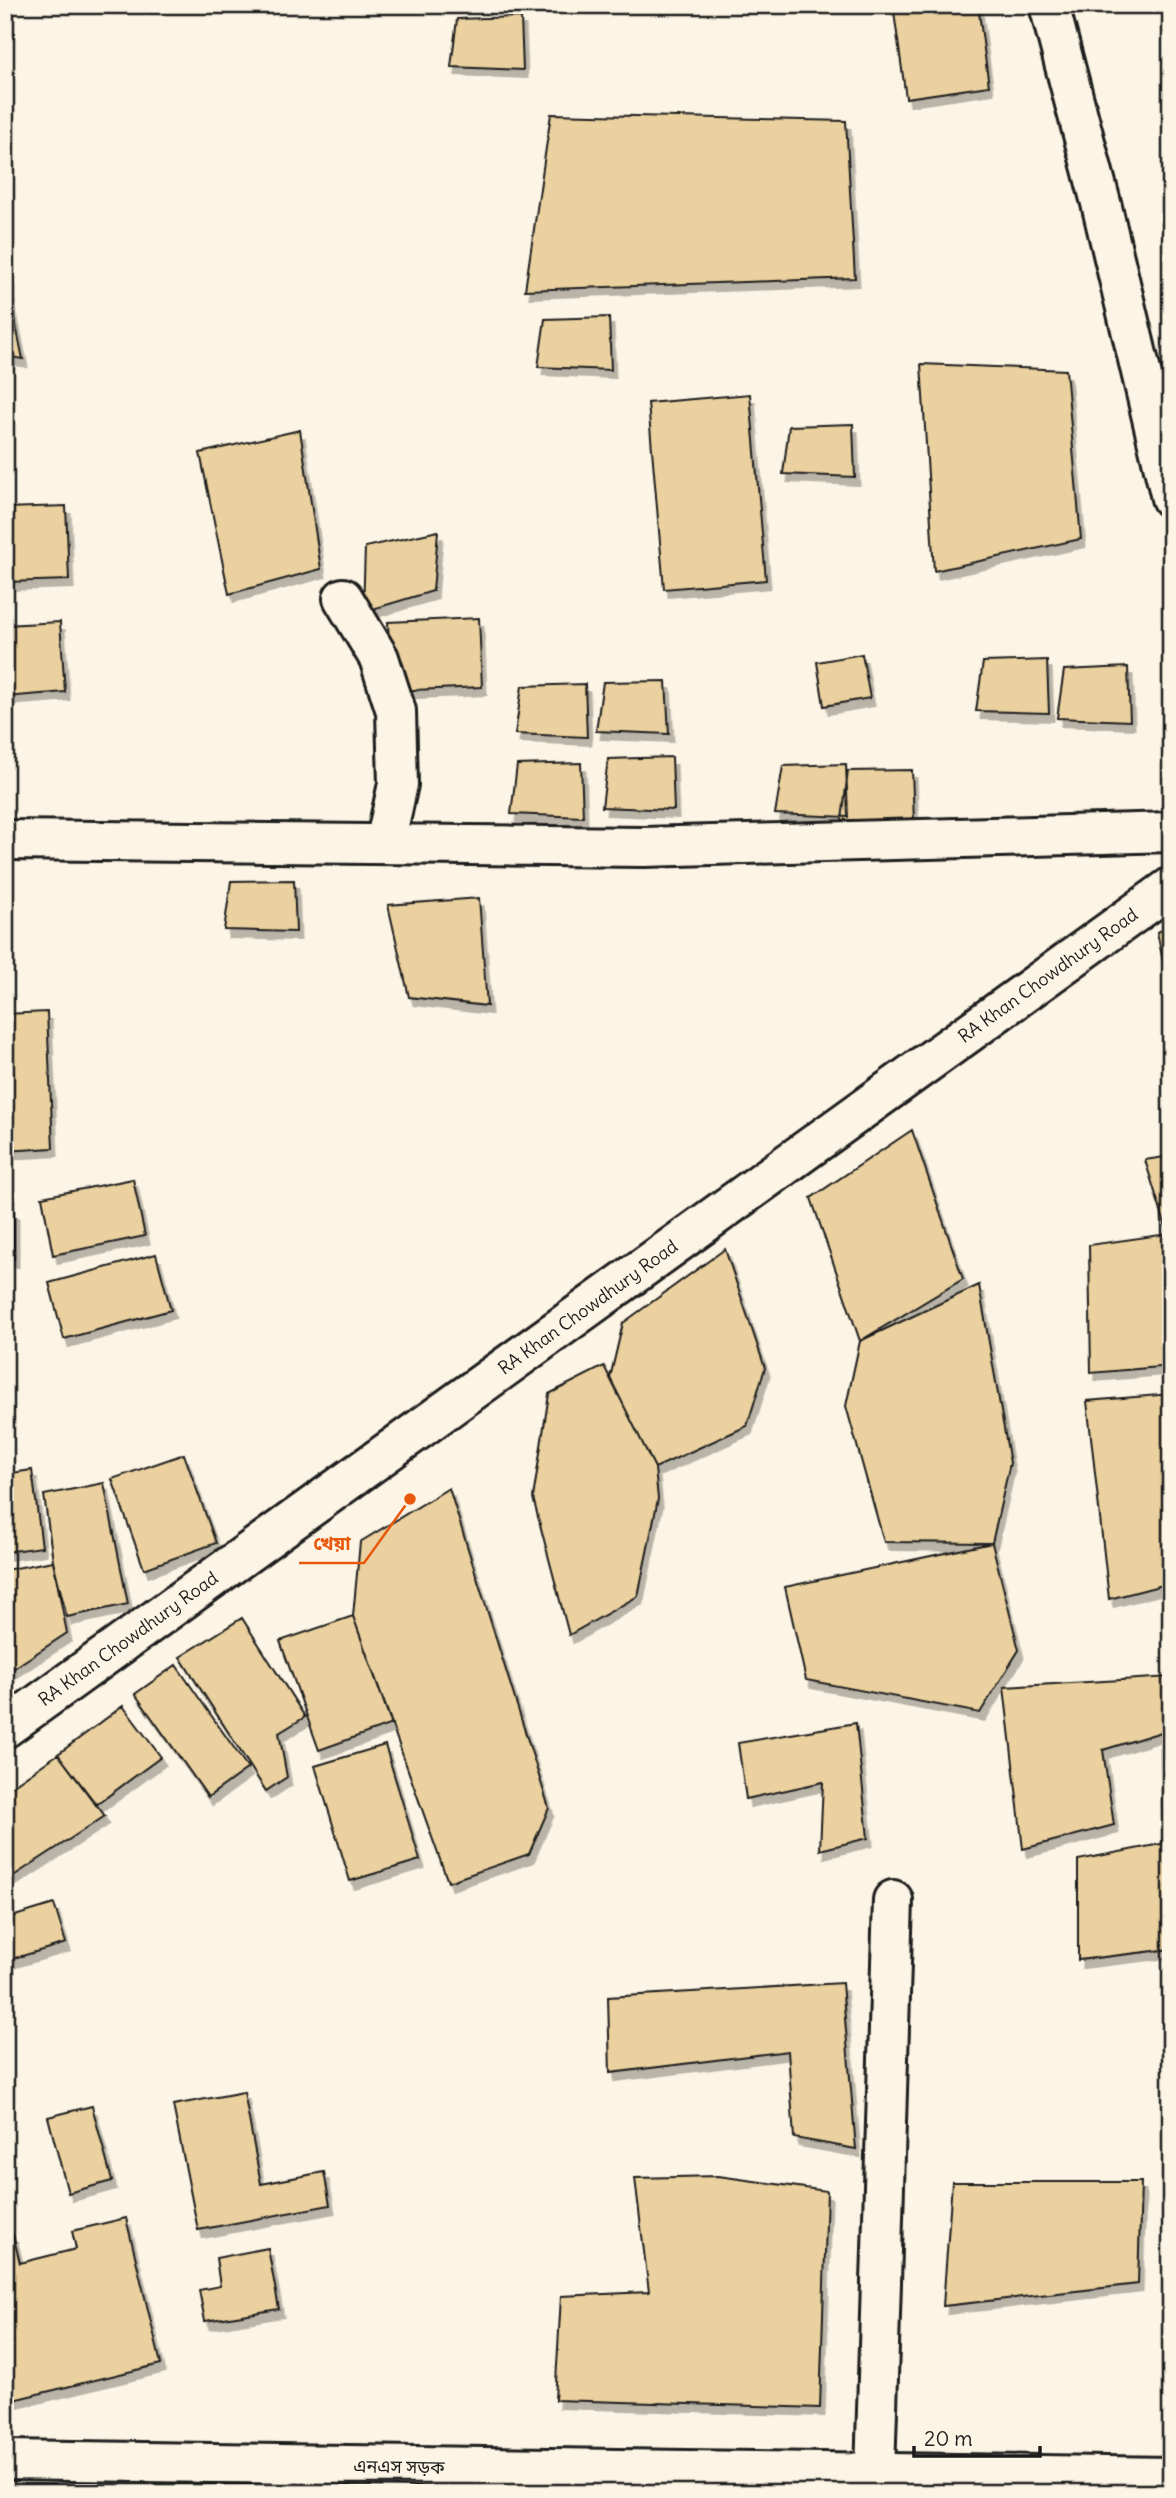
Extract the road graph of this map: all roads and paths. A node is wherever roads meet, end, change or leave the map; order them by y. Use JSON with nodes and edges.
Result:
{"nodes":[{"id":1,"x":1049,"y":5,"type":"edge"},
{"id":2,"x":1171,"y":498,"type":"edge"},
{"id":3,"x":343,"y":597,"type":"dead end"},
{"id":4,"x":1171,"y":832,"type":"edge"},
{"id":5,"x":5,"y":839,"type":"edge"},
{"id":6,"x":385,"y":845,"type":"junction"},
{"id":7,"x":1171,"y":887,"type":"edge"},
{"id":8,"x":5,"y":1728,"type":"edge"},
{"id":9,"x":893,"y":1900,"type":"dead end"},
{"id":10,"x":5,"y":2460,"type":"edge"},
{"id":11,"x":875,"y":2473,"type":"junction"},
{"id":12,"x":1171,"y":2477,"type":"edge"}],
"edges":[{"from":1,"to":2,"type":"street"},
{"from":3,"to":6,"type":"street"},
{"from":4,"to":6,"type":"street"},
{"from":5,"to":6,"type":"street"},
{"from":7,"to":8,"type":"street","name":"RA Khan Chowdhury Road"},
{"from":9,"to":11,"type":"street"},
{"from":10,"to":11,"type":"street","name":"এনএস সড়ক"},
{"from":11,"to":12,"type":"street","name":"এনএস সড়ক"}]}
